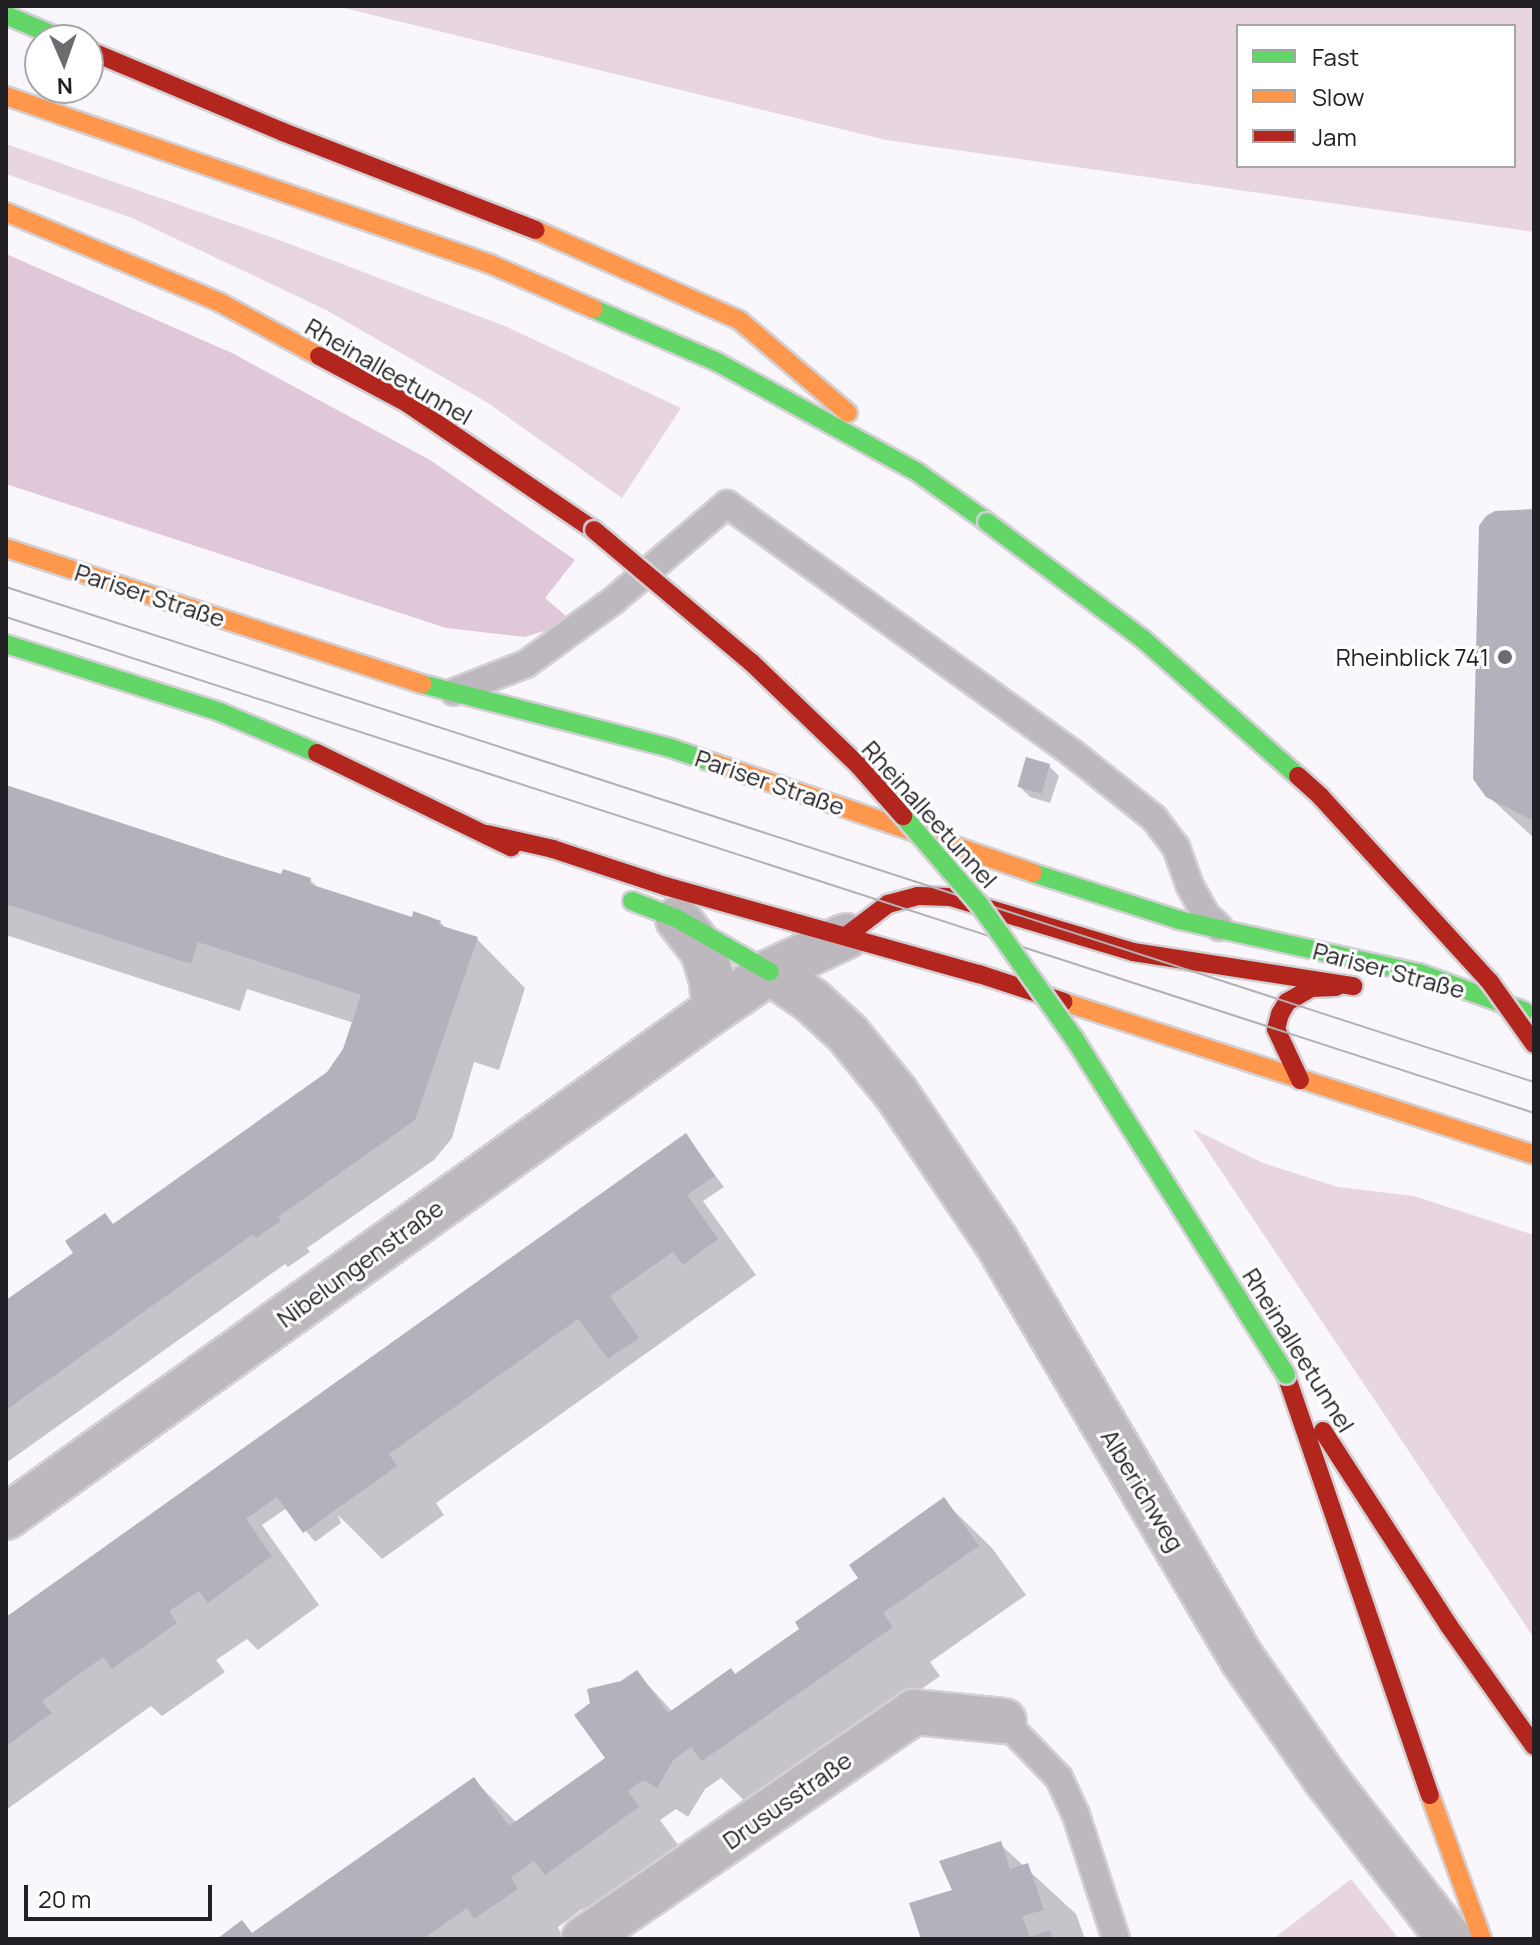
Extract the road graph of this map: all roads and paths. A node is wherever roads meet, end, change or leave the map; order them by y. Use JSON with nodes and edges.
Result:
{"nodes":[{"id":1,"x":6,"y":15,"type":"edge"},
{"id":2,"x":27,"y":24,"type":"edge"},
{"id":3,"x":104,"y":57,"type":"edge"},
{"id":4,"x":6,"y":96,"type":"edge"},
{"id":5,"x":6,"y":212,"type":"edge"},
{"id":6,"x":917,"y":472,"type":"junction"},
{"id":7,"x":6,"y":548,"type":"edge"},
{"id":8,"x":6,"y":644,"type":"edge"},
{"id":9,"x":451,"y":693,"type":"junction"},
{"id":10,"x":487,"y":834,"type":"junction"},
{"id":11,"x":550,"y":870,"type":"dead end"},
{"id":12,"x":615,"y":895,"type":"dead end"},
{"id":13,"x":678,"y":919,"type":"junction"},
{"id":14,"x":1224,"y":932,"type":"junction"},
{"id":15,"x":846,"y":936,"type":"junction"},
{"id":16,"x":770,"y":972,"type":"junction"},
{"id":17,"x":714,"y":1010,"type":"junction"},
{"id":18,"x":1534,"y":1015,"type":"edge"},
{"id":19,"x":847,"y":1033,"type":"junction"},
{"id":20,"x":1506,"y":1036,"type":"dead end"},
{"id":21,"x":1534,"y":1044,"type":"edge"},
{"id":22,"x":1300,"y":1080,"type":"junction"},
{"id":23,"x":1534,"y":1155,"type":"edge"},
{"id":24,"x":1286,"y":1375,"type":"junction"},
{"id":25,"x":6,"y":1517,"type":"edge"},
{"id":26,"x":1004,"y":1721,"type":"joint"},
{"id":27,"x":1534,"y":1746,"type":"edge"},
{"id":28,"x":584,"y":1939,"type":"edge"},
{"id":29,"x":1116,"y":1939,"type":"edge"},
{"id":30,"x":1450,"y":1939,"type":"edge"},
{"id":31,"x":1482,"y":1939,"type":"edge"}],
"edges":[{"from":1,"to":2,"type":"main road"},
{"from":3,"to":6,"type":"main road"},
{"from":4,"to":6,"type":"main road"},
{"from":5,"to":24,"type":"main road","name":"Rheinalleetunnel","bridge":true},
{"from":6,"to":21,"type":"main road","bridge":true},
{"from":7,"to":9,"type":"main road","name":"Pariser Straße"},
{"from":8,"to":10,"type":"main road"},
{"from":9,"to":14,"type":"main road","name":"Pariser Straße"},
{"from":9,"to":14,"type":"lane"},
{"from":10,"to":11,"type":"main road"},
{"from":10,"to":15,"type":"main road"},
{"from":12,"to":13,"type":"main road"},
{"from":13,"to":16,"type":"main road"},
{"from":13,"to":17,"type":"street"},
{"from":14,"to":18,"type":"main road","name":"Pariser Straße"},
{"from":15,"to":16,"type":"street","name":"Pariser Straße"},
{"from":15,"to":19,"type":"street","name":"Alberichweg"},
{"from":15,"to":22,"type":"main road"},
{"from":15,"to":22,"type":"main road","name":"Pariser Straße"},
{"from":16,"to":17,"type":"street","name":"Nibelungenstraße"},
{"from":16,"to":19,"type":"street","name":"Alberichweg"},
{"from":17,"to":25,"type":"street","name":"Nibelungenstraße"},
{"from":19,"to":30,"type":"street","name":"Alberichweg"},
{"from":20,"to":21,"type":"main road"},
{"from":22,"to":23,"type":"main road"},
{"from":24,"to":27,"type":"main road","name":"Rheinalleetunnel"},
{"from":24,"to":31,"type":"main road"},
{"from":26,"to":28,"type":"street","name":"Drususstraße"},
{"from":26,"to":29,"type":"lane"}]}
